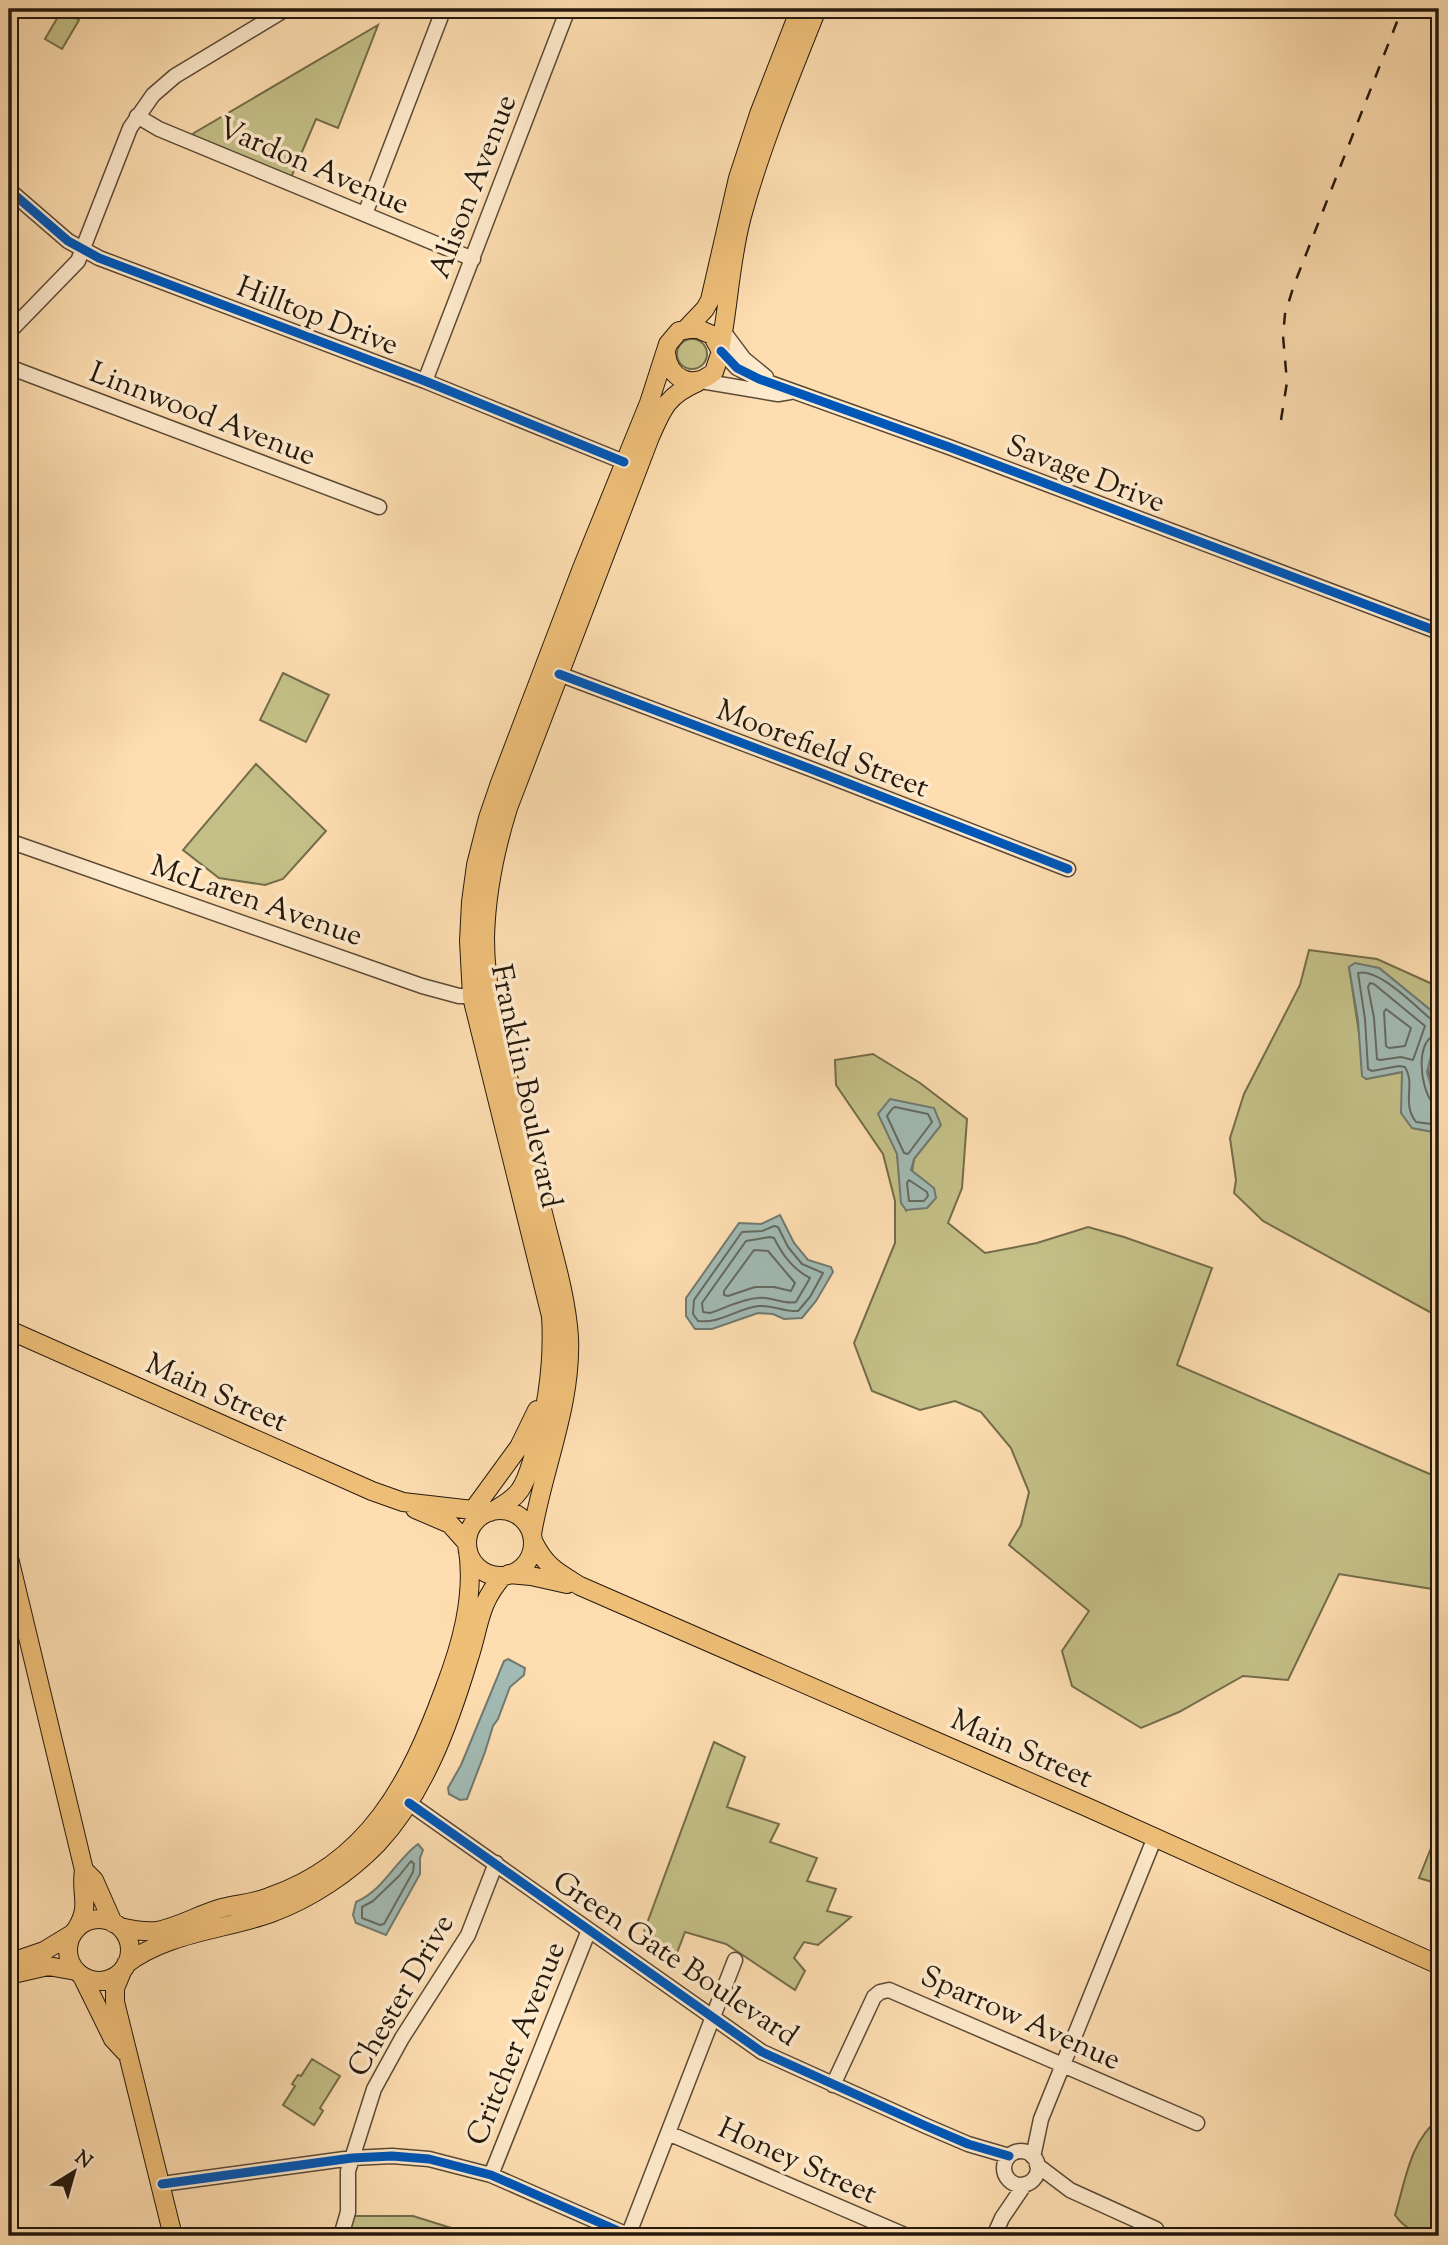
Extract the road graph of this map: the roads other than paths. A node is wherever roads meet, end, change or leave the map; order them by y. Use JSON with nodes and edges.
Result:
{"nodes":[{"id":1,"x":286,"y":9,"type":"edge"},
{"id":2,"x":441,"y":9,"type":"edge"},
{"id":3,"x":568,"y":9,"type":"edge"},
{"id":4,"x":800,"y":9,"type":"edge"},
{"id":5,"x":817,"y":9,"type":"edge"},
{"id":6,"x":137,"y":116,"type":"junction"},
{"id":7,"x":9,"y":190,"type":"edge"},
{"id":8,"x":365,"y":214,"type":"junction"},
{"id":9,"x":83,"y":250,"type":"junction"},
{"id":10,"x":472,"y":259,"type":"junction"},
{"id":11,"x":687,"y":328,"type":"junction"},
{"id":12,"x":9,"y":331,"type":"edge"},
{"id":13,"x":723,"y":331,"type":"junction"},
{"id":14,"x":720,"y":350,"type":"junction"},
{"id":15,"x":666,"y":353,"type":"junction"},
{"id":16,"x":9,"y":367,"type":"edge"},
{"id":17,"x":425,"y":381,"type":"junction"},
{"id":18,"x":700,"y":381,"type":"junction"},
{"id":19,"x":772,"y":383,"type":"junction"},
{"id":20,"x":792,"y":392,"type":"junction"},
{"id":21,"x":624,"y":462,"type":"junction"},
{"id":22,"x":379,"y":507,"type":"dead end"},
{"id":23,"x":1439,"y":632,"type":"edge"},
{"id":24,"x":559,"y":674,"type":"junction"},
{"id":25,"x":9,"y":841,"type":"edge"},
{"id":26,"x":1068,"y":869,"type":"dead end"},
{"id":27,"x":481,"y":996,"type":"junction"},
{"id":28,"x":9,"y":1330,"type":"edge"},
{"id":29,"x":551,"y":1378,"type":"junction"},
{"id":30,"x":404,"y":1502,"type":"junction"},
{"id":31,"x":486,"y":1511,"type":"junction"},
{"id":32,"x":533,"y":1538,"type":"junction"},
{"id":33,"x":468,"y":1547,"type":"junction"},
{"id":34,"x":9,"y":1558,"type":"edge"},
{"id":35,"x":506,"y":1575,"type":"junction"},
{"id":36,"x":580,"y":1586,"type":"junction"},
{"id":37,"x":409,"y":1803,"type":"junction"},
{"id":38,"x":1155,"y":1837,"type":"junction"},
{"id":39,"x":496,"y":1863,"type":"junction"},
{"id":40,"x":84,"y":1870,"type":"junction"},
{"id":41,"x":117,"y":1925,"type":"junction"},
{"id":42,"x":589,"y":1930,"type":"junction"},
{"id":43,"x":75,"y":1931,"type":"junction"},
{"id":44,"x":735,"y":1960,"type":"dead end"},
{"id":45,"x":9,"y":1963,"type":"edge"},
{"id":46,"x":1439,"y":1965,"type":"edge"},
{"id":47,"x":125,"y":1967,"type":"junction"},
{"id":48,"x":79,"y":1974,"type":"junction"},
{"id":49,"x":9,"y":1975,"type":"edge"},
{"id":50,"x":712,"y":2017,"type":"junction"},
{"id":51,"x":126,"y":2053,"type":"junction"},
{"id":52,"x":1063,"y":2064,"type":"junction"},
{"id":53,"x":833,"y":2085,"type":"junction"},
{"id":54,"x":1041,"y":2119,"type":"junction"},
{"id":55,"x":1197,"y":2123,"type":"dead end"},
{"id":56,"x":668,"y":2133,"type":"junction"},
{"id":57,"x":968,"y":2144,"type":"junction"},
{"id":58,"x":1012,"y":2154,"type":"junction"},
{"id":59,"x":352,"y":2158,"type":"junction"},
{"id":60,"x":1035,"y":2161,"type":"junction"},
{"id":61,"x":1006,"y":2174,"type":"junction"},
{"id":62,"x":491,"y":2175,"type":"junction"},
{"id":63,"x":1028,"y":2183,"type":"junction"},
{"id":64,"x":162,"y":2184,"type":"junction"},
{"id":65,"x":1070,"y":2190,"type":"junction"},
{"id":66,"x":1002,"y":2218,"type":"junction"},
{"id":67,"x":1156,"y":2229,"type":"dead end"},
{"id":68,"x":173,"y":2236,"type":"edge"},
{"id":69,"x":341,"y":2236,"type":"edge"},
{"id":70,"x":629,"y":2236,"type":"edge"},
{"id":71,"x":907,"y":2236,"type":"edge"},
{"id":72,"x":994,"y":2236,"type":"edge"}],
"edges":[{"from":1,"to":6,"type":"street"},
{"from":2,"to":8,"type":"street"},
{"from":3,"to":10,"type":"street","name":"Alison Avenue"},
{"from":4,"to":11,"type":"main road"},
{"from":5,"to":13,"type":"main road"},
{"from":6,"to":8,"type":"street","name":"Vardon Avenue"},
{"from":6,"to":9,"type":"street"},
{"from":7,"to":9,"type":"street","name":"Hilltop Drive"},
{"from":8,"to":10,"type":"street","name":"Vardon Avenue"},
{"from":9,"to":12,"type":"street"},
{"from":9,"to":17,"type":"street","name":"Hilltop Drive"},
{"from":10,"to":17,"type":"street","name":"Alison Avenue"},
{"from":11,"to":14,"type":"main road"},
{"from":11,"to":15,"type":"main road"},
{"from":13,"to":14,"type":"main road"},
{"from":13,"to":19,"type":"street"},
{"from":14,"to":18,"type":"main road"},
{"from":14,"to":19,"type":"street","name":"Savage Drive"},
{"from":15,"to":18,"type":"main road"},
{"from":15,"to":21,"type":"main road","name":"Franklin Boulevard"},
{"from":16,"to":22,"type":"street","name":"Linnwood Avenue"},
{"from":17,"to":21,"type":"street","name":"Hilltop Drive"},
{"from":18,"to":20,"type":"street","name":"Savage Drive"},
{"from":18,"to":24,"type":"main road","name":"Franklin Boulevard"},
{"from":19,"to":20,"type":"street","name":"Savage Drive"},
{"from":20,"to":23,"type":"street","name":"Savage Drive"},
{"from":21,"to":27,"type":"main road","name":"Franklin Boulevard"},
{"from":24,"to":26,"type":"street","name":"Moorefield Street"},
{"from":24,"to":27,"type":"main road","name":"Franklin Boulevard"},
{"from":25,"to":27,"type":"street","name":"McLaren Avenue"},
{"from":27,"to":29,"type":"main road","name":"Franklin Boulevard"},
{"from":27,"to":32,"type":"main road","name":"Franklin Boulevard"},
{"from":28,"to":30,"type":"main road","name":"Main Street"},
{"from":29,"to":31,"type":"main road"},
{"from":29,"to":31,"type":"main road","name":"Franklin Boulevard"},
{"from":30,"to":31,"type":"main road","name":"Main Street"},
{"from":30,"to":33,"type":"main road","name":"Main Street"},
{"from":31,"to":32,"type":"main road"},
{"from":31,"to":33,"type":"main road"},
{"from":32,"to":35,"type":"main road"},
{"from":32,"to":36,"type":"main road","name":"Main Street"},
{"from":33,"to":35,"type":"main road"},
{"from":33,"to":41,"type":"main road"},
{"from":34,"to":40,"type":"main road"},
{"from":35,"to":36,"type":"main road","name":"Main Street"},
{"from":35,"to":37,"type":"main road"},
{"from":36,"to":38,"type":"main road","name":"Main Street"},
{"from":37,"to":39,"type":"street","name":"Green Gate Boulevard"},
{"from":37,"to":47,"type":"main road"},
{"from":38,"to":46,"type":"main road","name":"Main Street"},
{"from":38,"to":52,"type":"street"},
{"from":39,"to":42,"type":"street","name":"Green Gate Boulevard"},
{"from":39,"to":59,"type":"street","name":"Chester Drive"},
{"from":40,"to":41,"type":"main road"},
{"from":40,"to":43,"type":"main road"},
{"from":41,"to":43,"type":"main road"},
{"from":41,"to":47,"type":"main road"},
{"from":42,"to":50,"type":"street","name":"Green Gate Boulevard"},
{"from":42,"to":62,"type":"street","name":"Critcher Avenue"},
{"from":43,"to":45,"type":"main road"},
{"from":43,"to":48,"type":"main road"},
{"from":44,"to":50,"type":"street"},
{"from":47,"to":48,"type":"main road"},
{"from":47,"to":51,"type":"main road"},
{"from":48,"to":49,"type":"main road"},
{"from":48,"to":51,"type":"main road"},
{"from":50,"to":53,"type":"street","name":"Green Gate Boulevard"},
{"from":50,"to":56,"type":"street"},
{"from":51,"to":64,"type":"main road"},
{"from":52,"to":53,"type":"street","name":"Sparrow Avenue"},
{"from":52,"to":54,"type":"street"},
{"from":52,"to":55,"type":"street","name":"Sparrow Avenue"},
{"from":53,"to":57,"type":"street","name":"Green Gate Boulevard"},
{"from":54,"to":58,"type":"street"},
{"from":54,"to":60,"type":"street"},
{"from":56,"to":70,"type":"street"},
{"from":56,"to":71,"type":"street","name":"Honey Street"},
{"from":57,"to":58,"type":"street","name":"Green Gate Boulevard"},
{"from":57,"to":61,"type":"street","name":"Green Gate Boulevard"},
{"from":58,"to":60,"type":"street"},
{"from":58,"to":61,"type":"street"},
{"from":59,"to":62,"type":"street"},
{"from":59,"to":64,"type":"street"},
{"from":59,"to":69,"type":"street","name":"Chester Drive"},
{"from":60,"to":63,"type":"street"},
{"from":60,"to":65,"type":"street"},
{"from":61,"to":63,"type":"street"},
{"from":61,"to":66,"type":"street"},
{"from":62,"to":70,"type":"street"},
{"from":63,"to":65,"type":"street"},
{"from":63,"to":66,"type":"street"},
{"from":64,"to":68,"type":"main road"},
{"from":65,"to":67,"type":"street"},
{"from":66,"to":72,"type":"street"}]}
